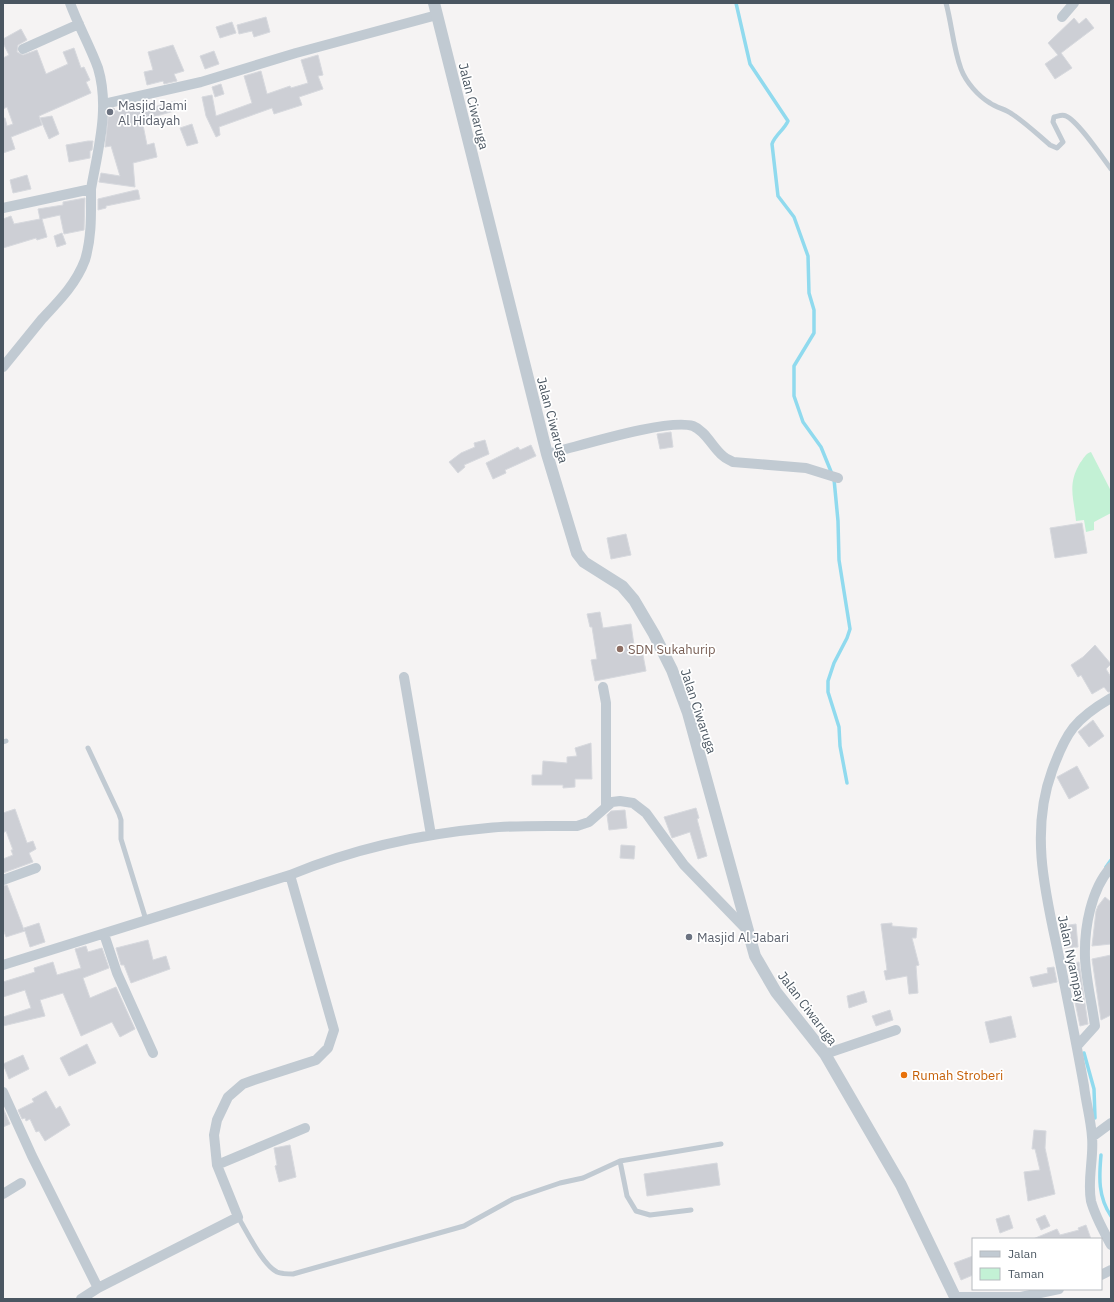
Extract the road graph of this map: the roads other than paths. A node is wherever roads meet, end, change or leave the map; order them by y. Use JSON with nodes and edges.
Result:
{"nodes":[{"id":1,"x":70,"y":3,"type":"edge"},
{"id":2,"x":434,"y":3,"type":"edge"},
{"id":3,"x":946,"y":3,"type":"edge"},
{"id":4,"x":1074,"y":3,"type":"edge"},
{"id":5,"x":437,"y":15,"type":"junction"},
{"id":6,"x":1062,"y":17,"type":"dead end"},
{"id":7,"x":79,"y":24,"type":"junction"},
{"id":8,"x":23,"y":49,"type":"dead end"},
{"id":9,"x":104,"y":104,"type":"junction"},
{"id":10,"x":1111,"y":169,"type":"edge"},
{"id":11,"x":91,"y":190,"type":"junction"},
{"id":12,"x":3,"y":208,"type":"edge"},
{"id":13,"x":3,"y":367,"type":"edge"},
{"id":14,"x":547,"y":454,"type":"junction"},
{"id":15,"x":838,"y":478,"type":"dead end"},
{"id":16,"x":404,"y":677,"type":"dead end"},
{"id":17,"x":603,"y":687,"type":"dead end"},
{"id":18,"x":1111,"y":698,"type":"edge"},
{"id":19,"x":88,"y":748,"type":"dead end"},
{"id":20,"x":606,"y":806,"type":"junction"},
{"id":21,"x":431,"y":835,"type":"junction"},
{"id":22,"x":1111,"y":867,"type":"edge"},
{"id":23,"x":36,"y":868,"type":"dead end"},
{"id":24,"x":290,"y":875,"type":"junction"},
{"id":25,"x":3,"y":880,"type":"edge"},
{"id":26,"x":146,"y":920,"type":"junction"},
{"id":27,"x":746,"y":929,"type":"junction"},
{"id":28,"x":104,"y":934,"type":"junction"},
{"id":29,"x":3,"y":964,"type":"edge"},
{"id":30,"x":896,"y":1030,"type":"dead end"},
{"id":31,"x":1077,"y":1046,"type":"junction"},
{"id":32,"x":153,"y":1053,"type":"dead end"},
{"id":33,"x":825,"y":1054,"type":"junction"},
{"id":34,"x":3,"y":1092,"type":"edge"},
{"id":35,"x":1111,"y":1123,"type":"edge"},
{"id":36,"x":305,"y":1128,"type":"dead end"},
{"id":37,"x":1092,"y":1137,"type":"junction"},
{"id":38,"x":721,"y":1144,"type":"dead end"},
{"id":39,"x":620,"y":1161,"type":"junction"},
{"id":40,"x":217,"y":1165,"type":"junction"},
{"id":41,"x":22,"y":1183,"type":"dead end"},
{"id":42,"x":3,"y":1194,"type":"edge"},
{"id":43,"x":691,"y":1210,"type":"dead end"},
{"id":44,"x":238,"y":1217,"type":"junction"},
{"id":45,"x":1111,"y":1245,"type":"edge"},
{"id":46,"x":1111,"y":1270,"type":"edge"},
{"id":47,"x":1102,"y":1274,"type":"edge"},
{"id":48,"x":98,"y":1288,"type":"junction"},
{"id":49,"x":1054,"y":1290,"type":"edge"},
{"id":50,"x":956,"y":1298,"type":"edge"},
{"id":51,"x":80,"y":1299,"type":"edge"}],
"edges":[{"from":1,"to":7,"type":"street"},
{"from":2,"to":5,"type":"street","name":"Jalan Ciwaruga"},
{"from":3,"to":10,"type":"lane"},
{"from":4,"to":6,"type":"street"},
{"from":5,"to":9,"type":"street"},
{"from":5,"to":14,"type":"street","name":"Jalan Ciwaruga"},
{"from":7,"to":8,"type":"street"},
{"from":7,"to":9,"type":"street"},
{"from":9,"to":11,"type":"street"},
{"from":11,"to":12,"type":"street"},
{"from":11,"to":13,"type":"street"},
{"from":14,"to":15,"type":"street"},
{"from":14,"to":27,"type":"street","name":"Jalan Ciwaruga"},
{"from":16,"to":21,"type":"street"},
{"from":17,"to":20,"type":"street"},
{"from":18,"to":31,"type":"street","name":"Jalan Nyampay"},
{"from":19,"to":26,"type":"lane"},
{"from":20,"to":21,"type":"street"},
{"from":20,"to":27,"type":"street"},
{"from":21,"to":24,"type":"street"},
{"from":22,"to":31,"type":"street"},
{"from":23,"to":25,"type":"street"},
{"from":24,"to":26,"type":"street"},
{"from":24,"to":40,"type":"street"},
{"from":26,"to":28,"type":"street"},
{"from":27,"to":33,"type":"street","name":"Jalan Ciwaruga"},
{"from":28,"to":29,"type":"street"},
{"from":28,"to":32,"type":"street"},
{"from":30,"to":33,"type":"street"},
{"from":31,"to":37,"type":"street","name":"Jalan Nyampay"},
{"from":33,"to":50,"type":"street","name":"Jalan Ciwaruga"},
{"from":34,"to":48,"type":"street"},
{"from":35,"to":37,"type":"street"},
{"from":36,"to":40,"type":"street"},
{"from":37,"to":45,"type":"street","name":"Jalan Nyampay"},
{"from":38,"to":39,"type":"lane"},
{"from":39,"to":43,"type":"lane"},
{"from":39,"to":44,"type":"lane"},
{"from":40,"to":44,"type":"street"},
{"from":41,"to":42,"type":"street"},
{"from":44,"to":48,"type":"street"},
{"from":46,"to":47,"type":"street"},
{"from":48,"to":51,"type":"street"},
{"from":49,"to":50,"type":"street"}]}
